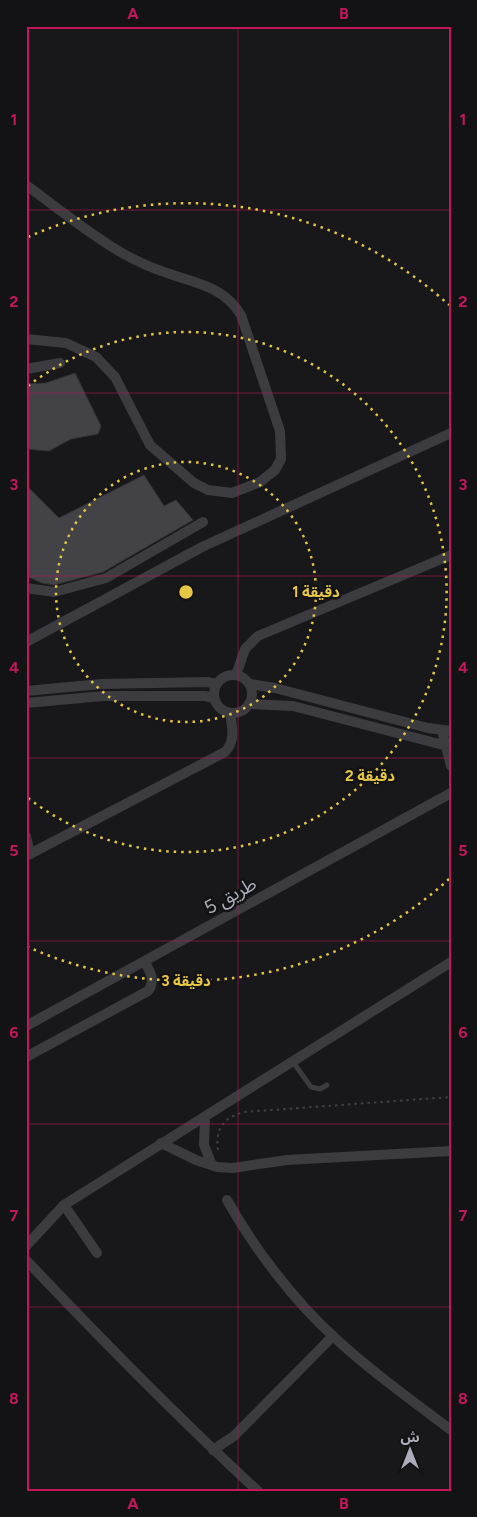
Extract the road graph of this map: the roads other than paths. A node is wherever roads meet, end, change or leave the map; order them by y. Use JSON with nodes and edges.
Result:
{"nodes":[{"id":1,"x":26,"y":185,"type":"edge"},
{"id":2,"x":26,"y":339,"type":"edge"},
{"id":3,"x":60,"y":363,"type":"dead end"},
{"id":4,"x":26,"y":370,"type":"edge"},
{"id":5,"x":451,"y":433,"type":"edge"},
{"id":6,"x":203,"y":522,"type":"dead end"},
{"id":7,"x":451,"y":556,"type":"edge"},
{"id":8,"x":26,"y":588,"type":"edge"},
{"id":9,"x":26,"y":642,"type":"edge"},
{"id":10,"x":236,"y":675,"type":"junction"},
{"id":11,"x":216,"y":684,"type":"junction"},
{"id":12,"x":250,"y":684,"type":"junction"},
{"id":13,"x":26,"y":691,"type":"edge"},
{"id":14,"x":214,"y":698,"type":"junction"},
{"id":15,"x":26,"y":703,"type":"edge"},
{"id":16,"x":250,"y":704,"type":"junction"},
{"id":17,"x":230,"y":713,"type":"junction"},
{"id":18,"x":446,"y":731,"type":"edge"},
{"id":19,"x":448,"y":747,"type":"edge"},
{"id":20,"x":451,"y":766,"type":"edge"},
{"id":21,"x":451,"y":793,"type":"edge"},
{"id":22,"x":26,"y":836,"type":"edge"},
{"id":23,"x":28,"y":855,"type":"edge"},
{"id":24,"x":145,"y":962,"type":"junction"},
{"id":25,"x":451,"y":962,"type":"edge"},
{"id":26,"x":26,"y":1026,"type":"edge"},
{"id":27,"x":26,"y":1057,"type":"edge"},
{"id":28,"x":293,"y":1062,"type":"junction"},
{"id":29,"x":327,"y":1085,"type":"dead end"},
{"id":30,"x":205,"y":1118,"type":"junction"},
{"id":31,"x":161,"y":1143,"type":"junction"},
{"id":32,"x":451,"y":1151,"type":"edge"},
{"id":33,"x":216,"y":1166,"type":"junction"},
{"id":34,"x":227,"y":1200,"type":"dead end"},
{"id":35,"x":64,"y":1206,"type":"junction"},
{"id":36,"x":26,"y":1246,"type":"edge"},
{"id":37,"x":97,"y":1254,"type":"dead end"},
{"id":38,"x":26,"y":1260,"type":"edge"},
{"id":39,"x":333,"y":1336,"type":"junction"},
{"id":40,"x":451,"y":1430,"type":"edge"},
{"id":41,"x":212,"y":1450,"type":"junction"},
{"id":42,"x":258,"y":1491,"type":"edge"}],
"edges":[{"from":1,"to":2,"type":"street"},
{"from":3,"to":4,"type":"street"},
{"from":5,"to":9,"type":"street"},
{"from":6,"to":8,"type":"street"},
{"from":7,"to":10,"type":"street"},
{"from":10,"to":11,"type":"street"},
{"from":10,"to":12,"type":"street"},
{"from":11,"to":13,"type":"street"},
{"from":11,"to":14,"type":"street"},
{"from":12,"to":16,"type":"street"},
{"from":12,"to":18,"type":"street"},
{"from":14,"to":15,"type":"street"},
{"from":14,"to":17,"type":"street"},
{"from":16,"to":17,"type":"street"},
{"from":16,"to":19,"type":"street"},
{"from":17,"to":23,"type":"street"},
{"from":18,"to":19,"type":"street"},
{"from":19,"to":20,"type":"street"},
{"from":21,"to":24,"type":"street","name":"طريق 5"},
{"from":22,"to":23,"type":"street"},
{"from":24,"to":26,"type":"street","name":"طريق 5"},
{"from":24,"to":27,"type":"street"},
{"from":25,"to":28,"type":"street"},
{"from":28,"to":29,"type":"lane"},
{"from":28,"to":30,"type":"street"},
{"from":30,"to":31,"type":"street"},
{"from":30,"to":33,"type":"street"},
{"from":31,"to":33,"type":"street"},
{"from":31,"to":35,"type":"street"},
{"from":32,"to":33,"type":"street"},
{"from":34,"to":39,"type":"street"},
{"from":35,"to":36,"type":"street"},
{"from":35,"to":37,"type":"street"},
{"from":38,"to":41,"type":"street"},
{"from":39,"to":40,"type":"street"},
{"from":39,"to":41,"type":"street"},
{"from":41,"to":42,"type":"street"}]}
